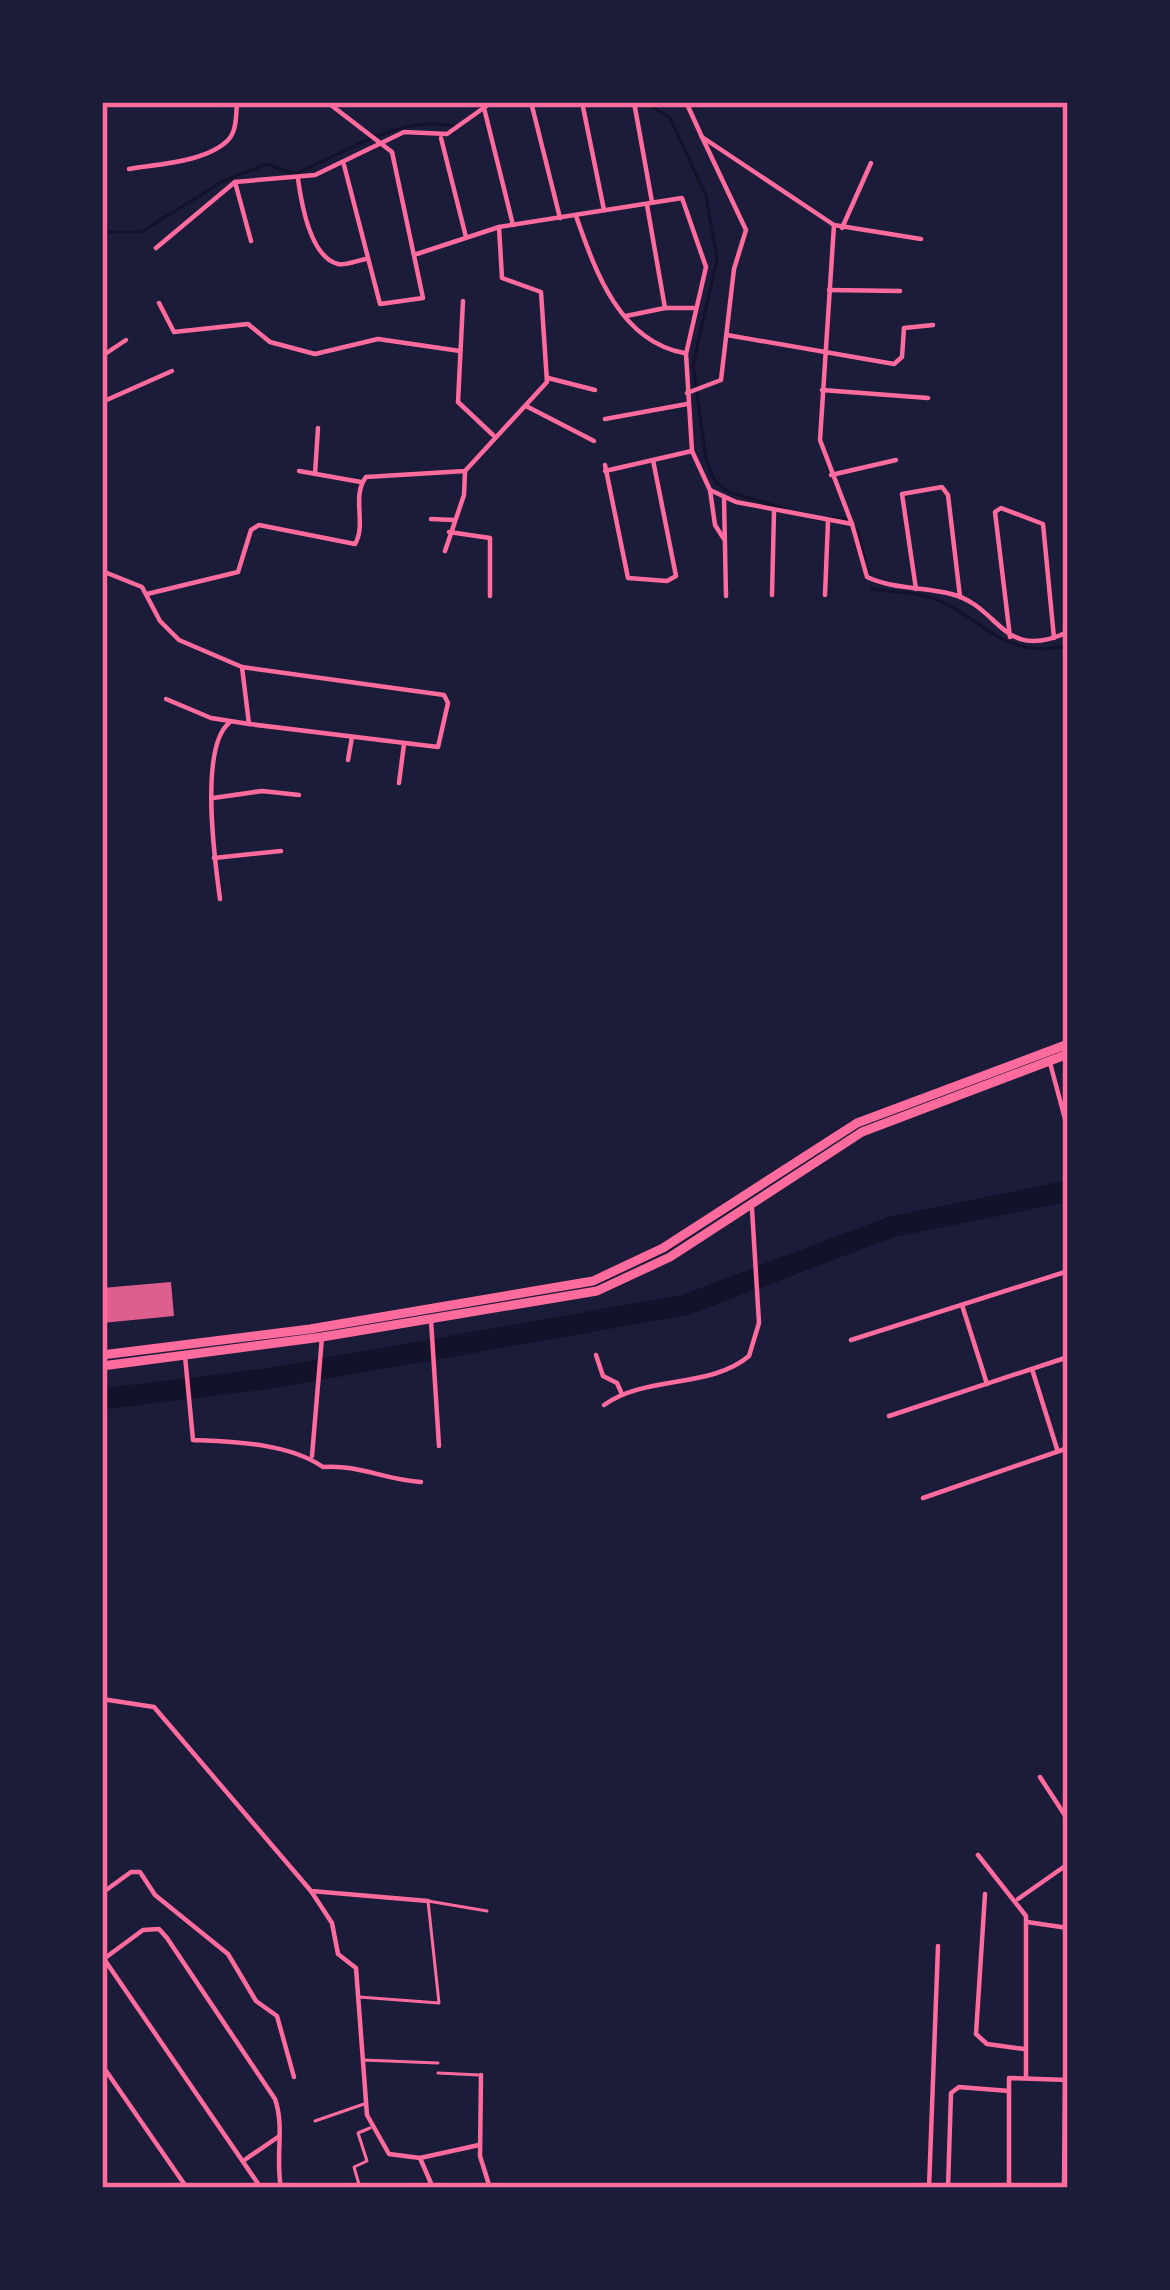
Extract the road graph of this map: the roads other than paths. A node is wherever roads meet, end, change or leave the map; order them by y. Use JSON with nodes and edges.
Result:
{"nodes":[{"id":1,"x":237,"y":102,"type":"edge"},
{"id":2,"x":327,"y":102,"type":"edge"},
{"id":3,"x":492,"y":102,"type":"edge"},
{"id":4,"x":531,"y":102,"type":"edge"},
{"id":5,"x":582,"y":102,"type":"edge"},
{"id":6,"x":634,"y":102,"type":"edge"},
{"id":7,"x":686,"y":102,"type":"edge"},
{"id":8,"x":484,"y":107,"type":"junction"},
{"id":9,"x":440,"y":136,"type":"junction"},
{"id":10,"x":701,"y":137,"type":"junction"},
{"id":11,"x":379,"y":143,"type":"junction"},
{"id":12,"x":871,"y":163,"type":"dead end"},
{"id":13,"x":344,"y":165,"type":"junction"},
{"id":14,"x":129,"y":169,"type":"dead end"},
{"id":15,"x":298,"y":178,"type":"junction"},
{"id":16,"x":235,"y":182,"type":"junction"},
{"id":17,"x":650,"y":202,"type":"junction"},
{"id":18,"x":604,"y":210,"type":"junction"},
{"id":19,"x":576,"y":216,"type":"junction"},
{"id":20,"x":560,"y":218,"type":"junction"},
{"id":21,"x":513,"y":225,"type":"junction"},
{"id":22,"x":838,"y":226,"type":"junction"},
{"id":23,"x":499,"y":227,"type":"junction"},
{"id":24,"x":466,"y":237,"type":"junction"},
{"id":25,"x":921,"y":239,"type":"dead end"},
{"id":26,"x":251,"y":242,"type":"dead end"},
{"id":27,"x":156,"y":248,"type":"dead end"},
{"id":28,"x":417,"y":254,"type":"junction"},
{"id":29,"x":368,"y":259,"type":"junction"},
{"id":30,"x":830,"y":290,"type":"junction"},
{"id":31,"x":900,"y":291,"type":"dead end"},
{"id":32,"x":463,"y":301,"type":"dead end"},
{"id":33,"x":159,"y":303,"type":"dead end"},
{"id":34,"x":665,"y":308,"type":"junction"},
{"id":35,"x":694,"y":308,"type":"junction"},
{"id":36,"x":626,"y":316,"type":"junction"},
{"id":37,"x":933,"y":325,"type":"dead end"},
{"id":38,"x":728,"y":335,"type":"junction"},
{"id":39,"x":126,"y":340,"type":"dead end"},
{"id":40,"x":460,"y":350,"type":"junction"},
{"id":41,"x":686,"y":354,"type":"junction"},
{"id":42,"x":102,"y":356,"type":"edge"},
{"id":43,"x":827,"y":356,"type":"junction"},
{"id":44,"x":172,"y":371,"type":"dead end"},
{"id":45,"x":548,"y":377,"type":"junction"},
{"id":46,"x":595,"y":390,"type":"dead end"},
{"id":47,"x":822,"y":390,"type":"junction"},
{"id":48,"x":689,"y":392,"type":"junction"},
{"id":49,"x":928,"y":398,"type":"dead end"},
{"id":50,"x":102,"y":402,"type":"edge"},
{"id":51,"x":687,"y":404,"type":"junction"},
{"id":52,"x":526,"y":406,"type":"junction"},
{"id":53,"x":605,"y":419,"type":"dead end"},
{"id":54,"x":318,"y":428,"type":"dead end"},
{"id":55,"x":493,"y":435,"type":"junction"},
{"id":56,"x":594,"y":441,"type":"dead end"},
{"id":57,"x":692,"y":451,"type":"junction"},
{"id":58,"x":653,"y":460,"type":"junction"},
{"id":59,"x":896,"y":460,"type":"dead end"},
{"id":60,"x":299,"y":471,"type":"dead end"},
{"id":61,"x":465,"y":471,"type":"junction"},
{"id":62,"x":315,"y":475,"type":"junction"},
{"id":63,"x":831,"y":476,"type":"junction"},
{"id":64,"x":361,"y":482,"type":"junction"},
{"id":65,"x":710,"y":490,"type":"junction"},
{"id":66,"x":724,"y":499,"type":"junction"},
{"id":67,"x":774,"y":510,"type":"junction"},
{"id":68,"x":431,"y":519,"type":"dead end"},
{"id":69,"x":454,"y":520,"type":"junction"},
{"id":70,"x":828,"y":521,"type":"junction"},
{"id":71,"x":852,"y":524,"type":"junction"},
{"id":72,"x":449,"y":532,"type":"junction"},
{"id":73,"x":724,"y":539,"type":"junction"},
{"id":74,"x":446,"y":551,"type":"dead end"},
{"id":75,"x":102,"y":571,"type":"edge"},
{"id":76,"x":916,"y":589,"type":"junction"},
{"id":77,"x":147,"y":594,"type":"junction"},
{"id":78,"x":825,"y":595,"type":"dead end"},
{"id":79,"x":490,"y":596,"type":"dead end"},
{"id":80,"x":726,"y":596,"type":"dead end"},
{"id":81,"x":772,"y":596,"type":"dead end"},
{"id":82,"x":960,"y":597,"type":"junction"},
{"id":83,"x":1068,"y":632,"type":"edge"},
{"id":84,"x":1010,"y":637,"type":"junction"},
{"id":85,"x":1054,"y":639,"type":"junction"},
{"id":86,"x":242,"y":667,"type":"junction"},
{"id":87,"x":166,"y":699,"type":"dead end"},
{"id":88,"x":229,"y":723,"type":"junction"},
{"id":89,"x":249,"y":724,"type":"junction"},
{"id":90,"x":352,"y":737,"type":"junction"},
{"id":91,"x":404,"y":744,"type":"junction"},
{"id":92,"x":349,"y":760,"type":"dead end"},
{"id":93,"x":399,"y":784,"type":"dead end"},
{"id":94,"x":299,"y":795,"type":"dead end"},
{"id":95,"x":213,"y":798,"type":"junction"},
{"id":96,"x":281,"y":851,"type":"dead end"},
{"id":97,"x":214,"y":858,"type":"junction"},
{"id":98,"x":220,"y":899,"type":"dead end"},
{"id":99,"x":1068,"y":1044,"type":"edge"},
{"id":100,"x":1068,"y":1054,"type":"edge"},
{"id":101,"x":1048,"y":1056,"type":"junction"},
{"id":102,"x":1068,"y":1130,"type":"edge"},
{"id":103,"x":750,"y":1197,"type":"junction"},
{"id":104,"x":1068,"y":1271,"type":"edge"},
{"id":105,"x":962,"y":1306,"type":"junction"},
{"id":106,"x":431,"y":1320,"type":"junction"},
{"id":107,"x":322,"y":1337,"type":"junction"},
{"id":108,"x":851,"y":1340,"type":"dead end"},
{"id":109,"x":102,"y":1355,"type":"edge"},
{"id":110,"x":596,"y":1355,"type":"dead end"},
{"id":111,"x":185,"y":1356,"type":"junction"},
{"id":112,"x":1068,"y":1357,"type":"edge"},
{"id":113,"x":102,"y":1366,"type":"edge"},
{"id":114,"x":1032,"y":1369,"type":"junction"},
{"id":115,"x":987,"y":1384,"type":"junction"},
{"id":116,"x":621,"y":1393,"type":"junction"},
{"id":117,"x":604,"y":1405,"type":"dead end"},
{"id":118,"x":890,"y":1417,"type":"dead end"},
{"id":119,"x":439,"y":1446,"type":"dead end"},
{"id":120,"x":1068,"y":1448,"type":"edge"},
{"id":121,"x":1058,"y":1451,"type":"junction"},
{"id":122,"x":312,"y":1456,"type":"junction"},
{"id":123,"x":421,"y":1482,"type":"dead end"},
{"id":124,"x":922,"y":1498,"type":"dead end"},
{"id":125,"x":102,"y":1699,"type":"edge"},
{"id":126,"x":1040,"y":1778,"type":"dead end"},
{"id":127,"x":1068,"y":1820,"type":"edge"},
{"id":128,"x":978,"y":1855,"type":"dead end"},
{"id":129,"x":1068,"y":1864,"type":"edge"},
{"id":130,"x":311,"y":1892,"type":"junction"},
{"id":131,"x":102,"y":1893,"type":"edge"},
{"id":132,"x":985,"y":1894,"type":"dead end"},
{"id":133,"x":1017,"y":1899,"type":"junction"},
{"id":134,"x":428,"y":1901,"type":"junction"},
{"id":135,"x":487,"y":1911,"type":"dead end"},
{"id":136,"x":1027,"y":1922,"type":"junction"},
{"id":137,"x":1068,"y":1928,"type":"edge"},
{"id":138,"x":938,"y":1946,"type":"dead end"},
{"id":139,"x":103,"y":1957,"type":"edge"},
{"id":140,"x":357,"y":1997,"type":"junction"},
{"id":141,"x":1024,"y":2049,"type":"junction"},
{"id":142,"x":361,"y":2060,"type":"junction"},
{"id":143,"x":438,"y":2063,"type":"dead end"},
{"id":144,"x":102,"y":2065,"type":"edge"},
{"id":145,"x":438,"y":2073,"type":"dead end"},
{"id":146,"x":481,"y":2075,"type":"joint"},
{"id":147,"x":1026,"y":2076,"type":"junction"},
{"id":148,"x":294,"y":2077,"type":"dead end"},
{"id":149,"x":1067,"y":2080,"type":"edge"},
{"id":150,"x":1010,"y":2091,"type":"junction"},
{"id":151,"x":365,"y":2103,"type":"junction"},
{"id":152,"x":315,"y":2121,"type":"dead end"},
{"id":153,"x":372,"y":2127,"type":"junction"},
{"id":154,"x":278,"y":2137,"type":"junction"},
{"id":155,"x":479,"y":2145,"type":"junction"},
{"id":156,"x":420,"y":2158,"type":"junction"},
{"id":157,"x":243,"y":2161,"type":"junction"},
{"id":158,"x":187,"y":2188,"type":"edge"},
{"id":159,"x":261,"y":2188,"type":"edge"},
{"id":160,"x":281,"y":2188,"type":"edge"},
{"id":161,"x":360,"y":2188,"type":"edge"},
{"id":162,"x":433,"y":2188,"type":"edge"},
{"id":163,"x":490,"y":2188,"type":"edge"},
{"id":164,"x":929,"y":2188,"type":"edge"},
{"id":165,"x":948,"y":2188,"type":"edge"},
{"id":166,"x":1009,"y":2188,"type":"edge"},
{"id":167,"x":1064,"y":2188,"type":"edge"}],
"edges":[{"from":1,"to":14,"type":"street"},
{"from":2,"to":11,"type":"street"},
{"from":3,"to":8,"type":"street"},
{"from":4,"to":20,"type":"street"},
{"from":5,"to":18,"type":"street"},
{"from":6,"to":17,"type":"street"},
{"from":7,"to":10,"type":"street"},
{"from":8,"to":9,"type":"street"},
{"from":8,"to":21,"type":"street"},
{"from":9,"to":11,"type":"street"},
{"from":9,"to":24,"type":"street"},
{"from":10,"to":22,"type":"street"},
{"from":10,"to":38,"type":"street"},
{"from":11,"to":13,"type":"street"},
{"from":11,"to":28,"type":"street"},
{"from":12,"to":22,"type":"street"},
{"from":13,"to":15,"type":"street"},
{"from":13,"to":29,"type":"street"},
{"from":15,"to":16,"type":"street"},
{"from":15,"to":29,"type":"street"},
{"from":16,"to":26,"type":"street"},
{"from":16,"to":27,"type":"street"},
{"from":17,"to":18,"type":"street"},
{"from":17,"to":34,"type":"street"},
{"from":17,"to":35,"type":"street"},
{"from":18,"to":19,"type":"street"},
{"from":19,"to":20,"type":"street"},
{"from":19,"to":36,"type":"street"},
{"from":20,"to":21,"type":"street"},
{"from":21,"to":23,"type":"street"},
{"from":22,"to":25,"type":"street"},
{"from":22,"to":30,"type":"street"},
{"from":23,"to":24,"type":"street"},
{"from":23,"to":45,"type":"street"},
{"from":24,"to":28,"type":"street"},
{"from":28,"to":29,"type":"street"},
{"from":30,"to":31,"type":"street"},
{"from":30,"to":43,"type":"street"},
{"from":32,"to":40,"type":"street"},
{"from":33,"to":40,"type":"street"},
{"from":34,"to":35,"type":"street"},
{"from":34,"to":36,"type":"street"},
{"from":35,"to":41,"type":"street"},
{"from":36,"to":41,"type":"street"},
{"from":37,"to":43,"type":"street"},
{"from":38,"to":43,"type":"street"},
{"from":38,"to":48,"type":"street"},
{"from":39,"to":42,"type":"street"},
{"from":40,"to":55,"type":"street"},
{"from":41,"to":48,"type":"street"},
{"from":43,"to":47,"type":"street"},
{"from":44,"to":50,"type":"street"},
{"from":45,"to":46,"type":"street"},
{"from":45,"to":52,"type":"street"},
{"from":47,"to":49,"type":"street"},
{"from":47,"to":63,"type":"street"},
{"from":48,"to":51,"type":"street"},
{"from":51,"to":53,"type":"street"},
{"from":51,"to":57,"type":"street"},
{"from":52,"to":55,"type":"street"},
{"from":52,"to":56,"type":"street"},
{"from":54,"to":62,"type":"street"},
{"from":55,"to":61,"type":"street"},
{"from":57,"to":58,"type":"street"},
{"from":57,"to":65,"type":"street"},
{"from":58,"to":58,"type":"street"},
{"from":59,"to":63,"type":"street"},
{"from":60,"to":62,"type":"street"},
{"from":61,"to":64,"type":"street"},
{"from":61,"to":69,"type":"street"},
{"from":62,"to":64,"type":"street"},
{"from":63,"to":71,"type":"street"},
{"from":64,"to":77,"type":"street"},
{"from":65,"to":66,"type":"street"},
{"from":65,"to":73,"type":"street"},
{"from":66,"to":67,"type":"street"},
{"from":66,"to":73,"type":"street"},
{"from":67,"to":70,"type":"street"},
{"from":67,"to":81,"type":"street"},
{"from":68,"to":69,"type":"street"},
{"from":69,"to":72,"type":"street"},
{"from":70,"to":71,"type":"street"},
{"from":70,"to":78,"type":"street"},
{"from":71,"to":76,"type":"street"},
{"from":72,"to":74,"type":"street"},
{"from":72,"to":79,"type":"street"},
{"from":73,"to":80,"type":"street"},
{"from":75,"to":77,"type":"street"},
{"from":76,"to":82,"type":"street"},
{"from":76,"to":82,"type":"street"},
{"from":77,"to":86,"type":"street"},
{"from":82,"to":84,"type":"street"},
{"from":83,"to":85,"type":"street"},
{"from":84,"to":85,"type":"street"},
{"from":84,"to":85,"type":"street"},
{"from":86,"to":89,"type":"street"},
{"from":86,"to":91,"type":"street"},
{"from":87,"to":88,"type":"street"},
{"from":88,"to":89,"type":"street"},
{"from":88,"to":95,"type":"street"},
{"from":89,"to":90,"type":"street"},
{"from":90,"to":91,"type":"street"},
{"from":90,"to":92,"type":"street"},
{"from":91,"to":93,"type":"street"},
{"from":94,"to":95,"type":"street"},
{"from":95,"to":97,"type":"street"},
{"from":96,"to":97,"type":"street"},
{"from":97,"to":98,"type":"street"},
{"from":99,"to":101,"type":"highway"},
{"from":100,"to":101,"type":"highway"},
{"from":101,"to":102,"type":"street"},
{"from":101,"to":103,"type":"highway"},
{"from":103,"to":106,"type":"highway"},
{"from":103,"to":109,"type":"highway"},
{"from":103,"to":116,"type":"street"},
{"from":104,"to":105,"type":"street"},
{"from":105,"to":108,"type":"street"},
{"from":105,"to":115,"type":"street"},
{"from":106,"to":107,"type":"highway"},
{"from":106,"to":119,"type":"street"},
{"from":107,"to":111,"type":"highway"},
{"from":107,"to":122,"type":"street"},
{"from":110,"to":116,"type":"street"},
{"from":111,"to":113,"type":"highway"},
{"from":111,"to":122,"type":"street"},
{"from":112,"to":114,"type":"street"},
{"from":114,"to":115,"type":"street"},
{"from":114,"to":121,"type":"street"},
{"from":115,"to":118,"type":"street"},
{"from":116,"to":117,"type":"street"},
{"from":120,"to":121,"type":"street"},
{"from":121,"to":124,"type":"street"},
{"from":122,"to":123,"type":"street"},
{"from":125,"to":130,"type":"street"},
{"from":126,"to":127,"type":"street"},
{"from":128,"to":133,"type":"street"},
{"from":129,"to":133,"type":"street"},
{"from":130,"to":134,"type":"street"},
{"from":130,"to":140,"type":"street"},
{"from":131,"to":148,"type":"street"},
{"from":132,"to":141,"type":"street"},
{"from":133,"to":136,"type":"street"},
{"from":134,"to":135,"type":"lane"},
{"from":134,"to":140,"type":"lane"},
{"from":136,"to":137,"type":"street"},
{"from":136,"to":141,"type":"street"},
{"from":138,"to":164,"type":"street"},
{"from":139,"to":154,"type":"street"},
{"from":139,"to":157,"type":"street"},
{"from":140,"to":142,"type":"street"},
{"from":141,"to":147,"type":"street"},
{"from":142,"to":143,"type":"lane"},
{"from":142,"to":151,"type":"street"},
{"from":144,"to":158,"type":"street"},
{"from":145,"to":146,"type":"lane"},
{"from":146,"to":155,"type":"street"},
{"from":147,"to":149,"type":"street"},
{"from":147,"to":150,"type":"street"},
{"from":149,"to":167,"type":"street"},
{"from":150,"to":165,"type":"street"},
{"from":150,"to":166,"type":"street"},
{"from":151,"to":152,"type":"lane"},
{"from":151,"to":153,"type":"street"},
{"from":153,"to":156,"type":"street"},
{"from":153,"to":161,"type":"lane"},
{"from":154,"to":157,"type":"street"},
{"from":154,"to":160,"type":"street"},
{"from":155,"to":156,"type":"street"},
{"from":155,"to":163,"type":"street"},
{"from":156,"to":162,"type":"street"},
{"from":157,"to":159,"type":"street"}]}
